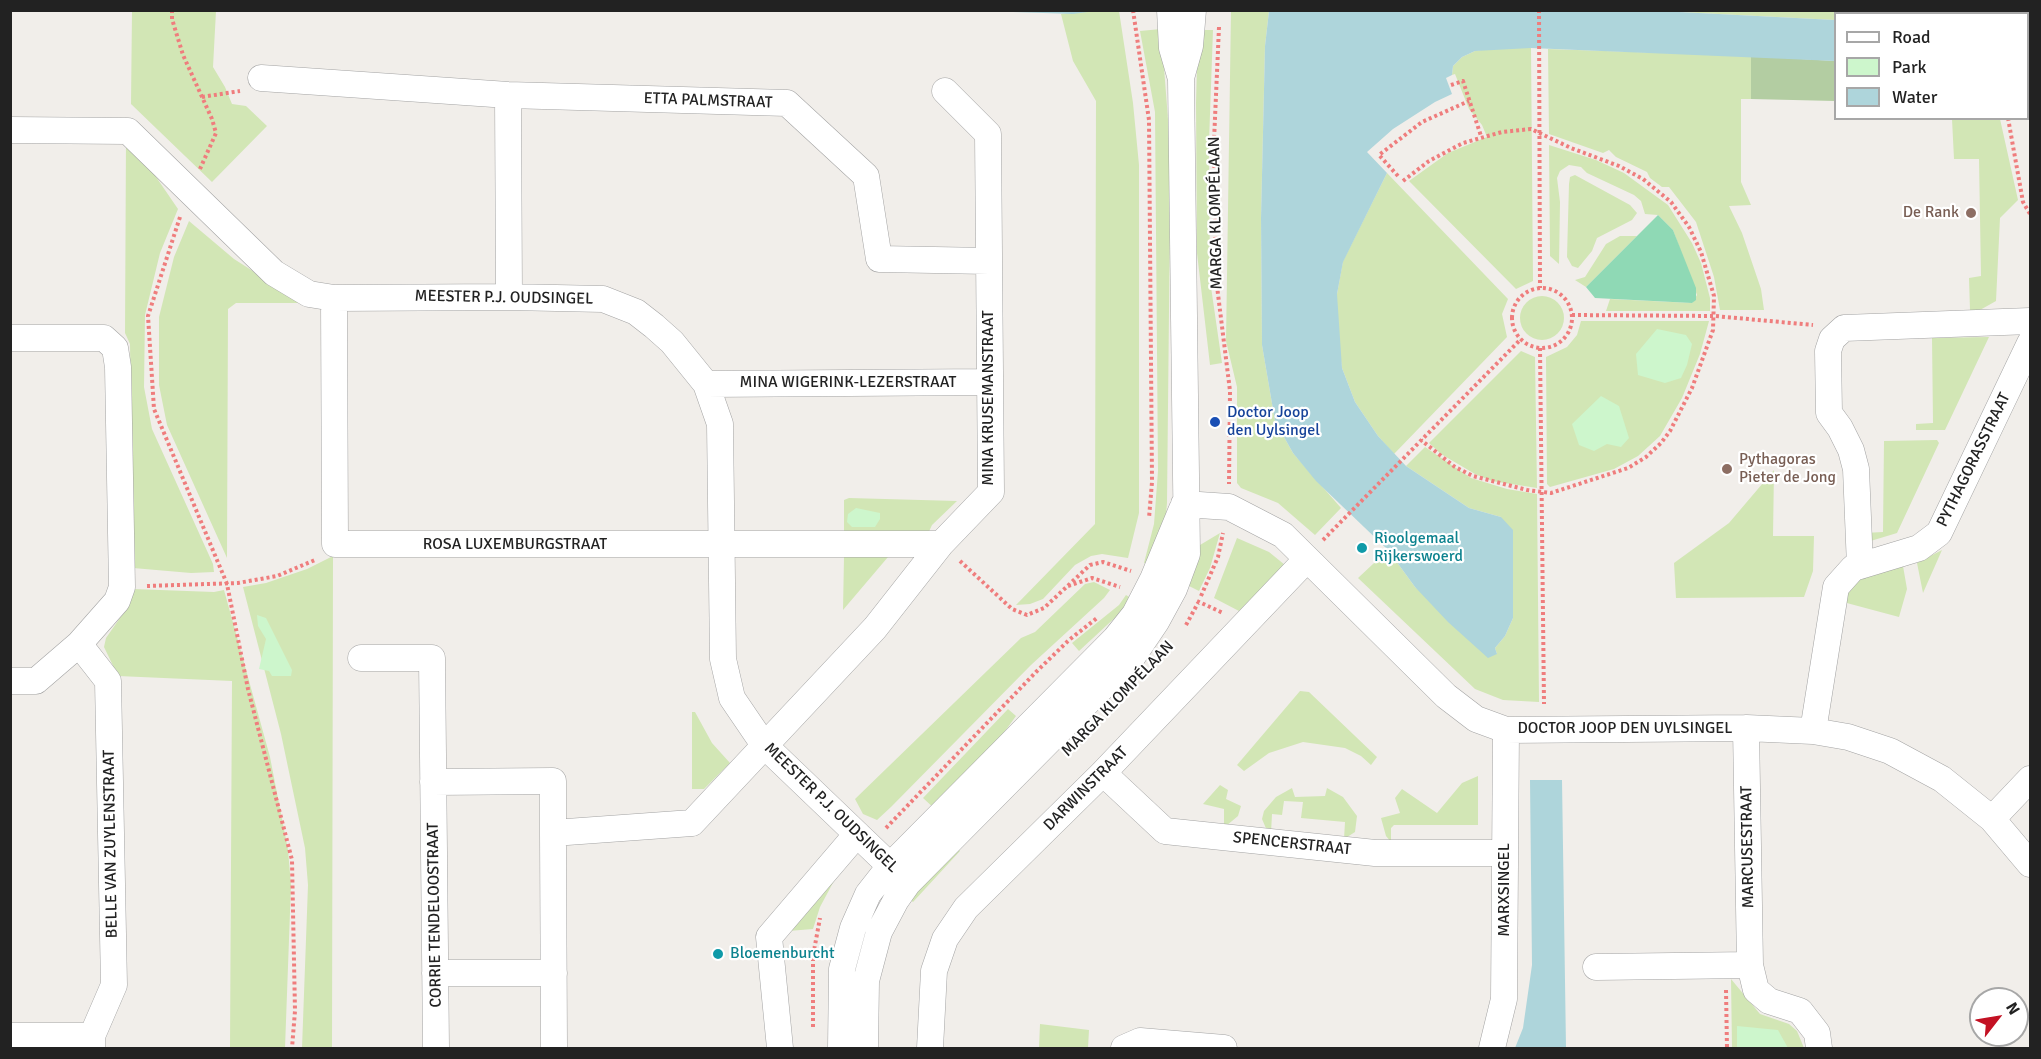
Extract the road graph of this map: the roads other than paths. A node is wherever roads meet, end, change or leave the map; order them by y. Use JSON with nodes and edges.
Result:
{"nodes":[{"id":1,"x":1170,"y":10,"type":"edge"},
{"id":2,"x":1193,"y":10,"type":"edge"},
{"id":3,"x":261,"y":78,"type":"road end"},
{"id":4,"x":1181,"y":78,"type":"junction"},
{"id":5,"x":945,"y":91,"type":"dead end"},
{"id":6,"x":508,"y":95,"type":"junction"},
{"id":7,"x":10,"y":130,"type":"edge"},
{"id":8,"x":989,"y":261,"type":"junction"},
{"id":9,"x":509,"y":297,"type":"junction"},
{"id":10,"x":334,"y":298,"type":"junction"},
{"id":11,"x":2031,"y":321,"type":"edge"},
{"id":12,"x":10,"y":338,"type":"edge"},
{"id":13,"x":2031,"y":343,"type":"edge"},
{"id":14,"x":990,"y":382,"type":"junction"},
{"id":15,"x":706,"y":384,"type":"junction"},
{"id":16,"x":1184,"y":504,"type":"junction"},
{"id":17,"x":941,"y":544,"type":"junction"},
{"id":18,"x":721,"y":546,"type":"junction"},
{"id":19,"x":1307,"y":559,"type":"junction"},
{"id":20,"x":1860,"y":566,"type":"junction"},
{"id":21,"x":79,"y":644,"type":"junction"},
{"id":22,"x":361,"y":658,"type":"dead end"},
{"id":23,"x":10,"y":681,"type":"edge"},
{"id":24,"x":1746,"y":728,"type":"junction"},
{"id":25,"x":1506,"y":730,"type":"junction"},
{"id":26,"x":1813,"y":731,"type":"junction"},
{"id":27,"x":764,"y":745,"type":"junction"},
{"id":28,"x":1103,"y":773,"type":"junction"},
{"id":29,"x":2031,"y":779,"type":"edge"},
{"id":30,"x":433,"y":782,"type":"junction"},
{"id":31,"x":1992,"y":819,"type":"junction"},
{"id":32,"x":553,"y":833,"type":"junction"},
{"id":33,"x":857,"y":834,"type":"junction"},
{"id":34,"x":1505,"y":853,"type":"junction"},
{"id":35,"x":2031,"y":864,"type":"edge"},
{"id":36,"x":899,"y":875,"type":"junction"},
{"id":37,"x":1738,"y":965,"type":"junction"},
{"id":38,"x":1596,"y":967,"type":"dead end"},
{"id":39,"x":435,"y":973,"type":"junction"},
{"id":40,"x":554,"y":973,"type":"junction"},
{"id":41,"x":10,"y":1036,"type":"edge"},
{"id":42,"x":92,"y":1042,"type":"edge"},
{"id":43,"x":436,"y":1048,"type":"edge"},
{"id":44,"x":554,"y":1048,"type":"edge"},
{"id":45,"x":780,"y":1048,"type":"edge"},
{"id":46,"x":841,"y":1048,"type":"edge"},
{"id":47,"x":865,"y":1048,"type":"edge"},
{"id":48,"x":930,"y":1048,"type":"edge"},
{"id":49,"x":1124,"y":1048,"type":"edge"},
{"id":50,"x":1224,"y":1048,"type":"edge"},
{"id":51,"x":1492,"y":1048,"type":"edge"},
{"id":52,"x":1819,"y":1048,"type":"edge"}],
"edges":[{"from":1,"to":4,"type":"street","name":"MARGA KLOMPÉLAAN"},
{"from":2,"to":4,"type":"street","name":"MARGA KLOMPÉLAAN"},
{"from":3,"to":6,"type":"street","name":"ETTA PALMSTRAAT"},
{"from":4,"to":16,"type":"street","name":"MARGA KLOMPÉLAAN"},
{"from":5,"to":8,"type":"street","name":"MINA KRUSEMANSTRAAT"},
{"from":6,"to":8,"type":"street","name":"ETTA PALMSTRAAT"},
{"from":6,"to":9,"type":"street"},
{"from":7,"to":10,"type":"street","name":"MEESTER P.J. OUDSINGEL"},
{"from":8,"to":14,"type":"street","name":"MINA KRUSEMANSTRAAT"},
{"from":9,"to":10,"type":"street","name":"MEESTER P.J. OUDSINGEL"},
{"from":9,"to":15,"type":"street","name":"MEESTER P.J. OUDSINGEL"},
{"from":10,"to":18,"type":"street","name":"ROSA LUXEMBURGSTRAAT"},
{"from":11,"to":20,"type":"street"},
{"from":12,"to":21,"type":"street"},
{"from":13,"to":20,"type":"street","name":"PYTHAGORASSTRAAT"},
{"from":14,"to":15,"type":"street","name":"MINA WIGERINK-LEZERSTRAAT"},
{"from":14,"to":17,"type":"street","name":"MINA KRUSEMANSTRAAT"},
{"from":15,"to":18,"type":"street","name":"MEESTER P.J. OUDSINGEL"},
{"from":16,"to":19,"type":"street","name":"DOCTOR JOOP DEN UYLSINGEL"},
{"from":16,"to":36,"type":"street","name":"MARGA KLOMPÉLAAN"},
{"from":17,"to":18,"type":"street","name":"ROSA LUXEMBURGSTRAAT"},
{"from":17,"to":27,"type":"street","name":"MINA KRUSEMANSTRAAT"},
{"from":18,"to":27,"type":"street","name":"MEESTER P.J. OUDSINGEL"},
{"from":19,"to":25,"type":"street","name":"DOCTOR JOOP DEN UYLSINGEL"},
{"from":19,"to":28,"type":"street","name":"DARWINSTRAAT"},
{"from":20,"to":26,"type":"street","name":"PYTHAGORASSTRAAT"},
{"from":21,"to":23,"type":"street"},
{"from":21,"to":42,"type":"street","name":"BELLE VAN ZUYLENSTRAAT"},
{"from":22,"to":30,"type":"street","name":"CORRIE TENDELOOSTRAAT"},
{"from":24,"to":25,"type":"street","name":"DOCTOR JOOP DEN UYLSINGEL"},
{"from":24,"to":26,"type":"street","name":"DOCTOR JOOP DEN UYLSINGEL"},
{"from":24,"to":37,"type":"street","name":"MARCUSESTRAAT"},
{"from":25,"to":34,"type":"street","name":"MARXSINGEL"},
{"from":26,"to":31,"type":"street","name":"DOCTOR JOOP DEN UYLSINGEL"},
{"from":27,"to":32,"type":"street","name":"MINA KRUSEMANSTRAAT"},
{"from":27,"to":33,"type":"street","name":"MEESTER P.J. OUDSINGEL"},
{"from":28,"to":34,"type":"street","name":"SPENCERSTRAAT"},
{"from":28,"to":48,"type":"street","name":"DARWINSTRAAT"},
{"from":29,"to":31,"type":"street"},
{"from":30,"to":32,"type":"street"},
{"from":30,"to":39,"type":"street","name":"CORRIE TENDELOOSTRAAT"},
{"from":31,"to":35,"type":"street","name":"DOCTOR JOOP DEN UYLSINGEL"},
{"from":32,"to":40,"type":"street"},
{"from":33,"to":36,"type":"street","name":"MEESTER P.J. OUDSINGEL"},
{"from":33,"to":45,"type":"street"},
{"from":34,"to":51,"type":"street","name":"MARXSINGEL"},
{"from":36,"to":46,"type":"street","name":"MARGA KLOMPÉLAAN"},
{"from":36,"to":47,"type":"street","name":"MARGA KLOMPÉLAAN"},
{"from":37,"to":38,"type":"street"},
{"from":37,"to":52,"type":"street","name":"MARCUSESTRAAT"},
{"from":39,"to":40,"type":"street"},
{"from":39,"to":43,"type":"street","name":"CORRIE TENDELOOSTRAAT"},
{"from":40,"to":44,"type":"street"},
{"from":41,"to":42,"type":"street"},
{"from":49,"to":50,"type":"street"}]}
